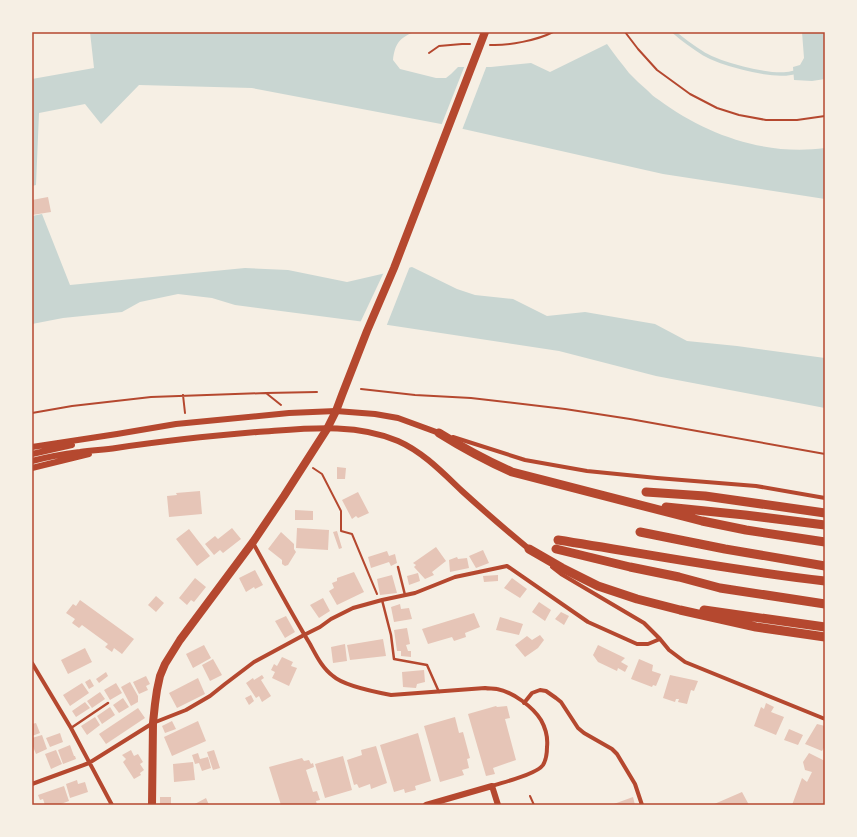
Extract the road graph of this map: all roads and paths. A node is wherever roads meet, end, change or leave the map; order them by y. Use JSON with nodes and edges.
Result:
{"nodes":[{"id":1,"x":485,"y":32,"type":"edge"},
{"id":2,"x":625,"y":32,"type":"edge"},
{"id":3,"x":825,"y":116,"type":"edge"},
{"id":4,"x":361,"y":389,"type":"dead end"},
{"id":5,"x":317,"y":392,"type":"dead end"},
{"id":6,"x":266,"y":393,"type":"junction"},
{"id":7,"x":183,"y":395,"type":"junction"},
{"id":8,"x":282,"y":406,"type":"dead end"},
{"id":9,"x":336,"y":411,"type":"junction"},
{"id":10,"x":32,"y":413,"type":"edge"},
{"id":11,"x":185,"y":413,"type":"dead end"},
{"id":12,"x":327,"y":429,"type":"junction"},
{"id":13,"x":440,"y":433,"type":"junction"},
{"id":14,"x":117,"y":434,"type":"junction"},
{"id":15,"x":32,"y":447,"type":"edge"},
{"id":16,"x":102,"y":450,"type":"junction"},
{"id":17,"x":32,"y":454,"type":"edge"},
{"id":18,"x":825,"y":454,"type":"edge"},
{"id":19,"x":32,"y":461,"type":"edge"},
{"id":20,"x":305,"y":463,"type":"junction"},
{"id":21,"x":32,"y":468,"type":"edge"},
{"id":22,"x":646,"y":492,"type":"dead end"},
{"id":23,"x":825,"y":498,"type":"edge"},
{"id":24,"x":619,"y":500,"type":"junction"},
{"id":25,"x":825,"y":513,"type":"edge"},
{"id":26,"x":825,"y":525,"type":"edge"},
{"id":27,"x":640,"y":532,"type":"dead end"},
{"id":28,"x":253,"y":542,"type":"junction"},
{"id":29,"x":825,"y":542,"type":"edge"},
{"id":30,"x":529,"y":548,"type":"junction"},
{"id":31,"x":825,"y":566,"type":"edge"},
{"id":32,"x":398,"y":567,"type":"dead end"},
{"id":33,"x":825,"y":581,"type":"edge"},
{"id":34,"x":405,"y":595,"type":"junction"},
{"id":35,"x":637,"y":599,"type":"junction"},
{"id":36,"x":381,"y":600,"type":"junction"},
{"id":37,"x":825,"y":604,"type":"edge"},
{"id":38,"x":825,"y":627,"type":"edge"},
{"id":39,"x":304,"y":635,"type":"junction"},
{"id":40,"x":825,"y":637,"type":"edge"},
{"id":41,"x":660,"y":638,"type":"junction"},
{"id":42,"x":32,"y":663,"type":"edge"},
{"id":43,"x":439,"y":692,"type":"junction"},
{"id":44,"x":524,"y":703,"type":"junction"},
{"id":45,"x":108,"y":704,"type":"dead end"},
{"id":46,"x":825,"y":719,"type":"edge"},
{"id":47,"x":154,"y":724,"type":"junction"},
{"id":48,"x":71,"y":728,"type":"junction"},
{"id":49,"x":89,"y":763,"type":"junction"},
{"id":50,"x":32,"y":784,"type":"edge"},
{"id":51,"x":492,"y":786,"type":"junction"},
{"id":52,"x":530,"y":796,"type":"dead end"},
{"id":53,"x":112,"y":805,"type":"edge"},
{"id":54,"x":152,"y":805,"type":"edge"},
{"id":55,"x":426,"y":805,"type":"edge"},
{"id":56,"x":498,"y":805,"type":"edge"},
{"id":57,"x":534,"y":805,"type":"edge"},
{"id":58,"x":642,"y":805,"type":"edge"}],
"edges":[{"from":1,"to":9,"type":"main road"},
{"from":2,"to":3,"type":"path"},
{"from":4,"to":18,"type":"path"},
{"from":5,"to":6,"type":"path"},
{"from":6,"to":7,"type":"path"},
{"from":6,"to":8,"type":"path"},
{"from":7,"to":10,"type":"path"},
{"from":7,"to":11,"type":"path"},
{"from":9,"to":12,"type":"main road"},
{"from":9,"to":13,"type":"street"},
{"from":9,"to":14,"type":"street"},
{"from":12,"to":16,"type":"street"},
{"from":12,"to":20,"type":"main road"},
{"from":12,"to":30,"type":"street"},
{"from":13,"to":23,"type":"street"},
{"from":13,"to":24,"type":"highway"},
{"from":14,"to":15,"type":"street"},
{"from":14,"to":17,"type":"street"},
{"from":16,"to":19,"type":"street"},
{"from":16,"to":21,"type":"street"},
{"from":20,"to":28,"type":"main road"},
{"from":20,"to":36,"type":"path"},
{"from":22,"to":25,"type":"highway"},
{"from":24,"to":26,"type":"highway"},
{"from":24,"to":29,"type":"highway"},
{"from":27,"to":31,"type":"highway"},
{"from":28,"to":39,"type":"street"},
{"from":28,"to":47,"type":"main road"},
{"from":30,"to":35,"type":"highway"},
{"from":30,"to":41,"type":"street"},
{"from":32,"to":34,"type":"lane"},
{"from":33,"to":37,"type":"highway"},
{"from":34,"to":36,"type":"street"},
{"from":34,"to":41,"type":"street"},
{"from":35,"to":38,"type":"highway"},
{"from":35,"to":40,"type":"highway"},
{"from":36,"to":39,"type":"street"},
{"from":36,"to":43,"type":"lane"},
{"from":39,"to":43,"type":"street"},
{"from":39,"to":47,"type":"street"},
{"from":41,"to":46,"type":"street"},
{"from":42,"to":48,"type":"street"},
{"from":43,"to":44,"type":"street"},
{"from":44,"to":51,"type":"street"},
{"from":44,"to":58,"type":"street"},
{"from":45,"to":48,"type":"lane"},
{"from":47,"to":49,"type":"street"},
{"from":47,"to":54,"type":"main road"},
{"from":48,"to":49,"type":"street"},
{"from":49,"to":50,"type":"street"},
{"from":49,"to":53,"type":"street"},
{"from":51,"to":55,"type":"street"},
{"from":51,"to":56,"type":"street"},
{"from":52,"to":57,"type":"path"}]}
